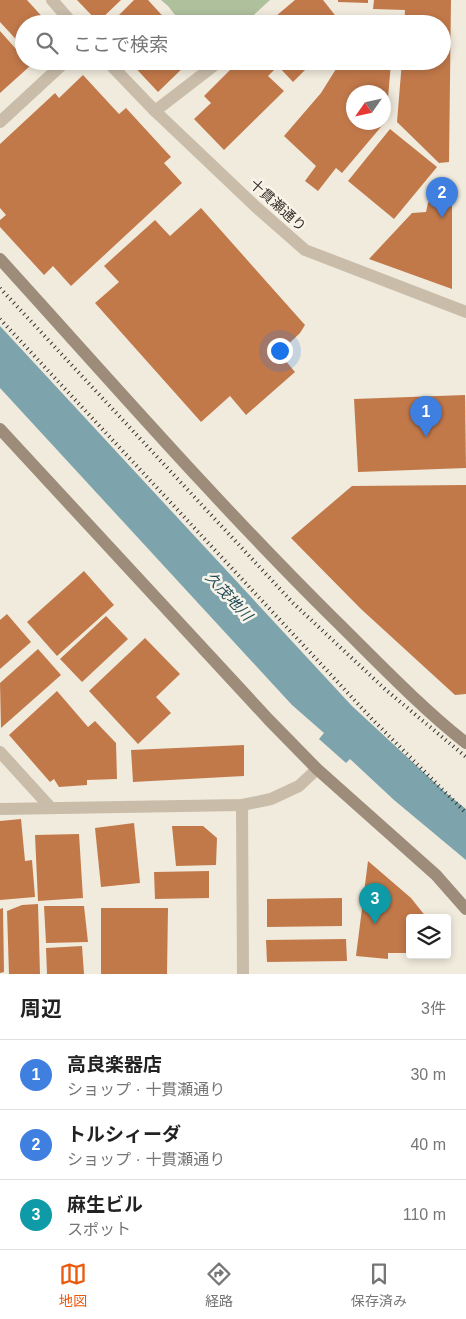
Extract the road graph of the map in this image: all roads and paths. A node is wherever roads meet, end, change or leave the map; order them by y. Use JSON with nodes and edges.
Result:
{"nodes":[{"id":1,"x":52,"y":0,"type":"edge"},
{"id":2,"x":65,"y":15,"type":"edge"},
{"id":3,"x":56,"y":70,"type":"edge"},
{"id":4,"x":116,"y":70,"type":"edge"},
{"id":5,"x":208,"y":70,"type":"edge"},
{"id":6,"x":155,"y":111,"type":"junction"},
{"id":7,"x":0,"y":122,"type":"edge"},
{"id":8,"x":0,"y":259,"type":"edge"},
{"id":9,"x":466,"y":312,"type":"edge"},
{"id":10,"x":0,"y":429,"type":"edge"},
{"id":11,"x":466,"y":743,"type":"edge"},
{"id":12,"x":0,"y":752,"type":"edge"},
{"id":13,"x":317,"y":768,"type":"junction"},
{"id":14,"x":242,"y":806,"type":"junction"},
{"id":15,"x":51,"y":808,"type":"junction"},
{"id":16,"x":0,"y":809,"type":"edge"},
{"id":17,"x":466,"y":908,"type":"edge"},
{"id":18,"x":243,"y":974,"type":"edge"}],
"edges":[{"from":1,"to":2,"type":"street"},
{"from":3,"to":7,"type":"street"},
{"from":4,"to":6,"type":"street","name":"十貫瀬通り"},
{"from":5,"to":6,"type":"street"},
{"from":6,"to":9,"type":"street","name":"十貫瀬通り"},
{"from":8,"to":11,"type":"street"},
{"from":10,"to":13,"type":"street"},
{"from":12,"to":15,"type":"street"},
{"from":13,"to":14,"type":"street"},
{"from":13,"to":17,"type":"street"},
{"from":14,"to":15,"type":"street"},
{"from":14,"to":18,"type":"street"},
{"from":15,"to":16,"type":"street"}]}
